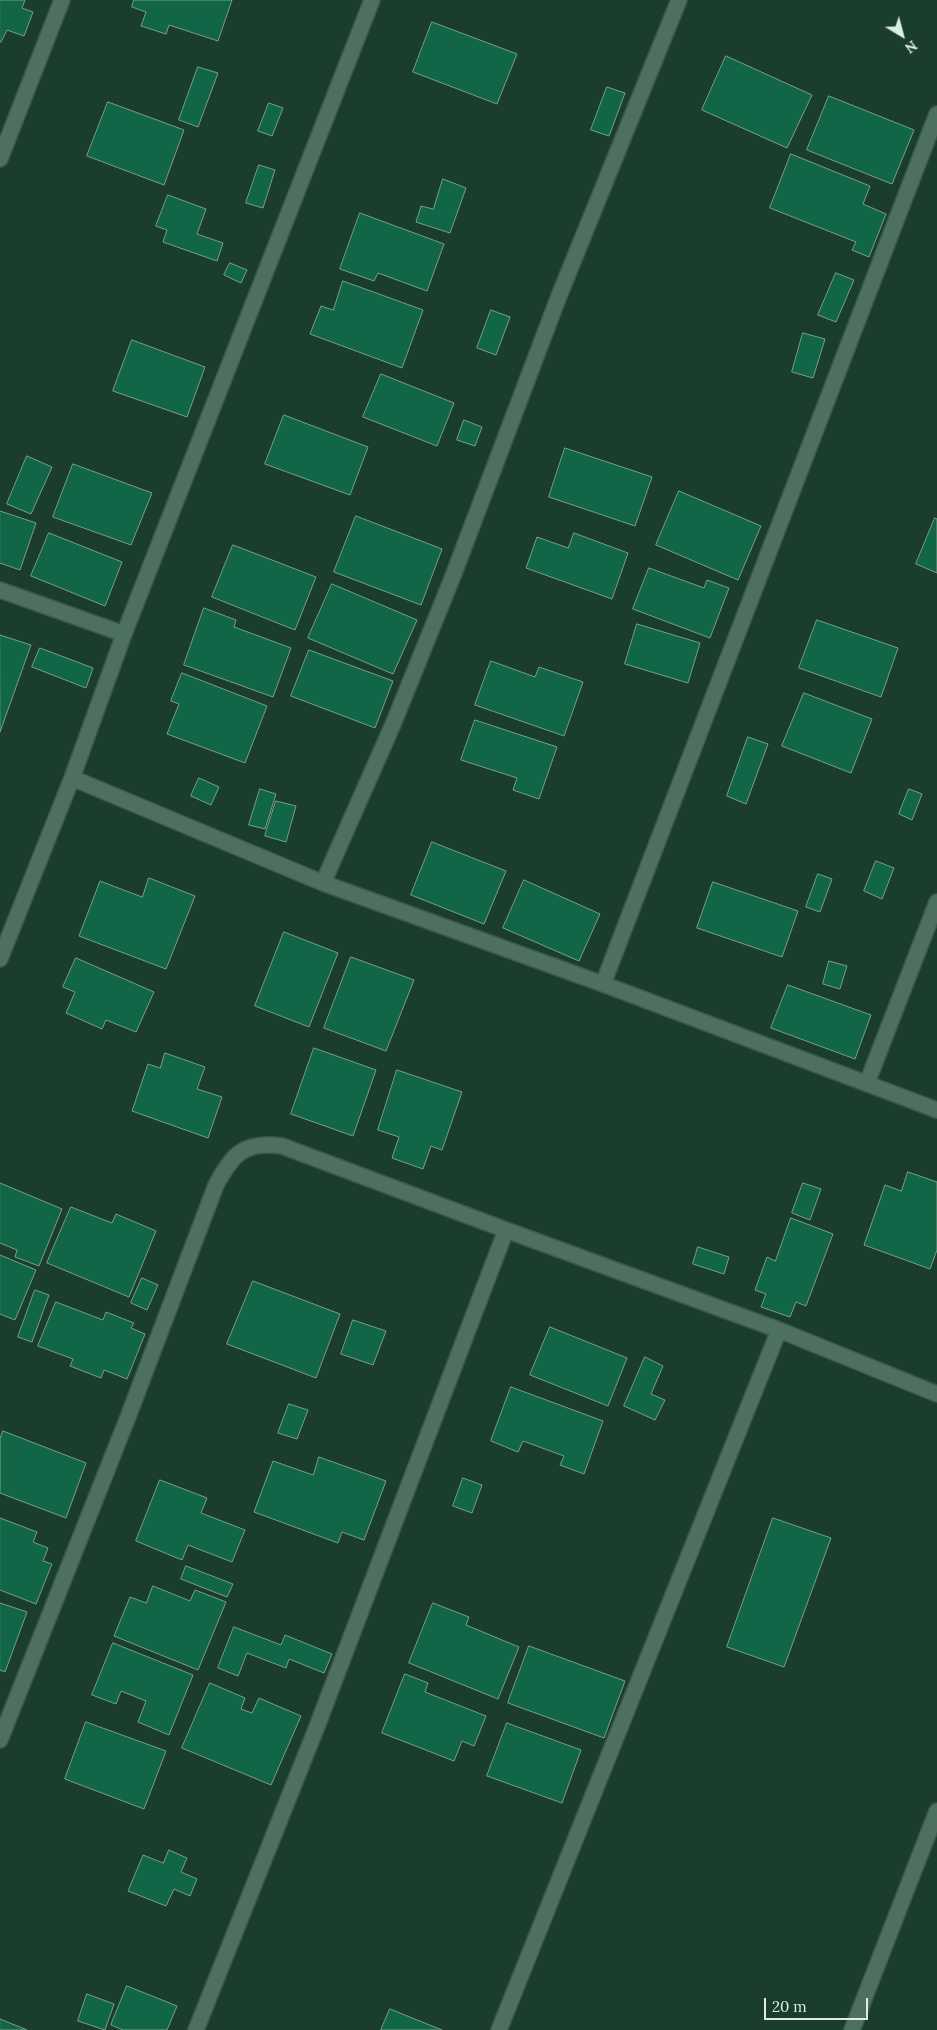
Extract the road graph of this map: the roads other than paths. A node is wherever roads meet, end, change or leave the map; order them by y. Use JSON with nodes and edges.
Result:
{"nodes":[{"id":1,"x":62,"y":0,"type":"edge"},
{"id":2,"x":372,"y":0,"type":"edge"},
{"id":3,"x":679,"y":0,"type":"edge"},
{"id":4,"x":937,"y":114,"type":"edge"},
{"id":5,"x":0,"y":159,"type":"edge"},
{"id":6,"x":0,"y":590,"type":"edge"},
{"id":7,"x":124,"y":634,"type":"junction"},
{"id":8,"x":72,"y":778,"type":"junction"},
{"id":9,"x":323,"y":884,"type":"junction"},
{"id":10,"x":937,"y":902,"type":"edge"},
{"id":11,"x":0,"y":959,"type":"edge"},
{"id":12,"x":603,"y":984,"type":"junction"},
{"id":13,"x":867,"y":1083,"type":"junction"},
{"id":14,"x":937,"y":1110,"type":"edge"},
{"id":15,"x":506,"y":1230,"type":"junction"},
{"id":16,"x":779,"y":1330,"type":"junction"},
{"id":17,"x":937,"y":1394,"type":"edge"},
{"id":18,"x":0,"y":1740,"type":"edge"},
{"id":19,"x":937,"y":1810,"type":"edge"},
{"id":20,"x":196,"y":2030,"type":"edge"},
{"id":21,"x":499,"y":2030,"type":"edge"},
{"id":22,"x":852,"y":2030,"type":"edge"}],
"edges":[{"from":1,"to":5,"type":"street"},
{"from":2,"to":7,"type":"street"},
{"from":3,"to":9,"type":"street"},
{"from":4,"to":12,"type":"street"},
{"from":6,"to":7,"type":"street"},
{"from":7,"to":8,"type":"street"},
{"from":8,"to":9,"type":"street"},
{"from":8,"to":11,"type":"street"},
{"from":9,"to":12,"type":"street"},
{"from":10,"to":13,"type":"street"},
{"from":12,"to":13,"type":"street"},
{"from":13,"to":14,"type":"street"},
{"from":15,"to":16,"type":"street"},
{"from":15,"to":18,"type":"street"},
{"from":15,"to":20,"type":"street"},
{"from":16,"to":17,"type":"street"},
{"from":16,"to":21,"type":"street"},
{"from":19,"to":22,"type":"street"}]}
